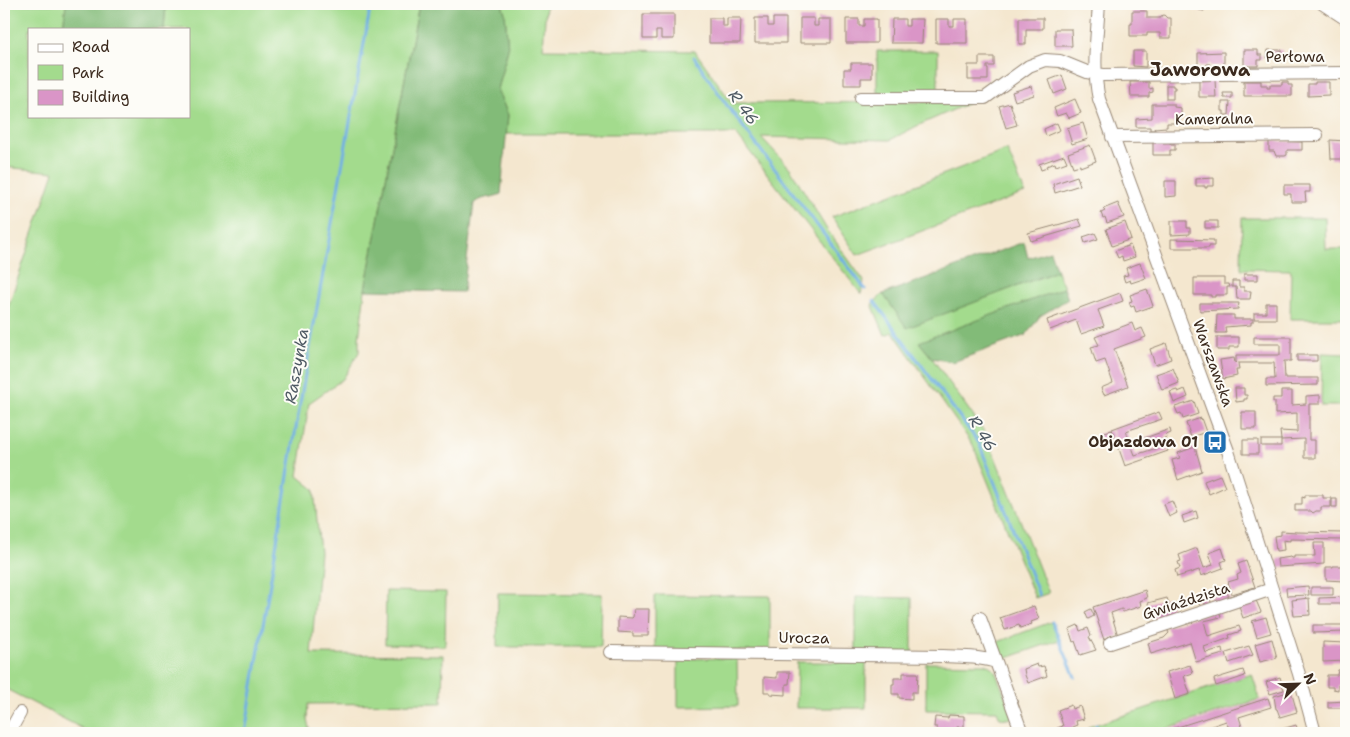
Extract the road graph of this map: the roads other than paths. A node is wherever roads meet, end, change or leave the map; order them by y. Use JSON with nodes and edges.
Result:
{"nodes":[{"id":1,"x":1099,"y":4,"type":"edge"},
{"id":2,"x":1324,"y":4,"type":"edge"},
{"id":3,"x":1346,"y":19,"type":"edge"},
{"id":4,"x":1346,"y":73,"type":"edge"},
{"id":5,"x":1095,"y":74,"type":"junction"},
{"id":6,"x":861,"y":98,"type":"dead end"},
{"id":7,"x":1317,"y":134,"type":"dead end"},
{"id":8,"x":1112,"y":137,"type":"junction"},
{"id":9,"x":1272,"y":589,"type":"junction"},
{"id":10,"x":980,"y":618,"type":"dead end"},
{"id":11,"x":1110,"y":643,"type":"dead end"},
{"id":12,"x":612,"y":652,"type":"dead end"},
{"id":13,"x":996,"y":662,"type":"junction"},
{"id":14,"x":20,"y":713,"type":"dead end"},
{"id":15,"x":9,"y":733,"type":"edge"},
{"id":16,"x":1022,"y":733,"type":"edge"},
{"id":17,"x":1315,"y":733,"type":"edge"}],
"edges":[{"from":1,"to":5,"type":"street","name":"Warszawska"},
{"from":2,"to":3,"type":"street"},
{"from":4,"to":5,"type":"street","name":"Perłowa"},
{"from":5,"to":6,"type":"street","name":"Perłowa"},
{"from":5,"to":8,"type":"street","name":"Warszawska"},
{"from":7,"to":8,"type":"street","name":"Kameralna"},
{"from":8,"to":9,"type":"street","name":"Warszawska"},
{"from":9,"to":11,"type":"street","name":"Gwiaździsta"},
{"from":9,"to":17,"type":"street","name":"Warszawska"},
{"from":10,"to":13,"type":"street"},
{"from":12,"to":13,"type":"street","name":"Urocza"},
{"from":13,"to":16,"type":"street"},
{"from":14,"to":15,"type":"street"}]}
